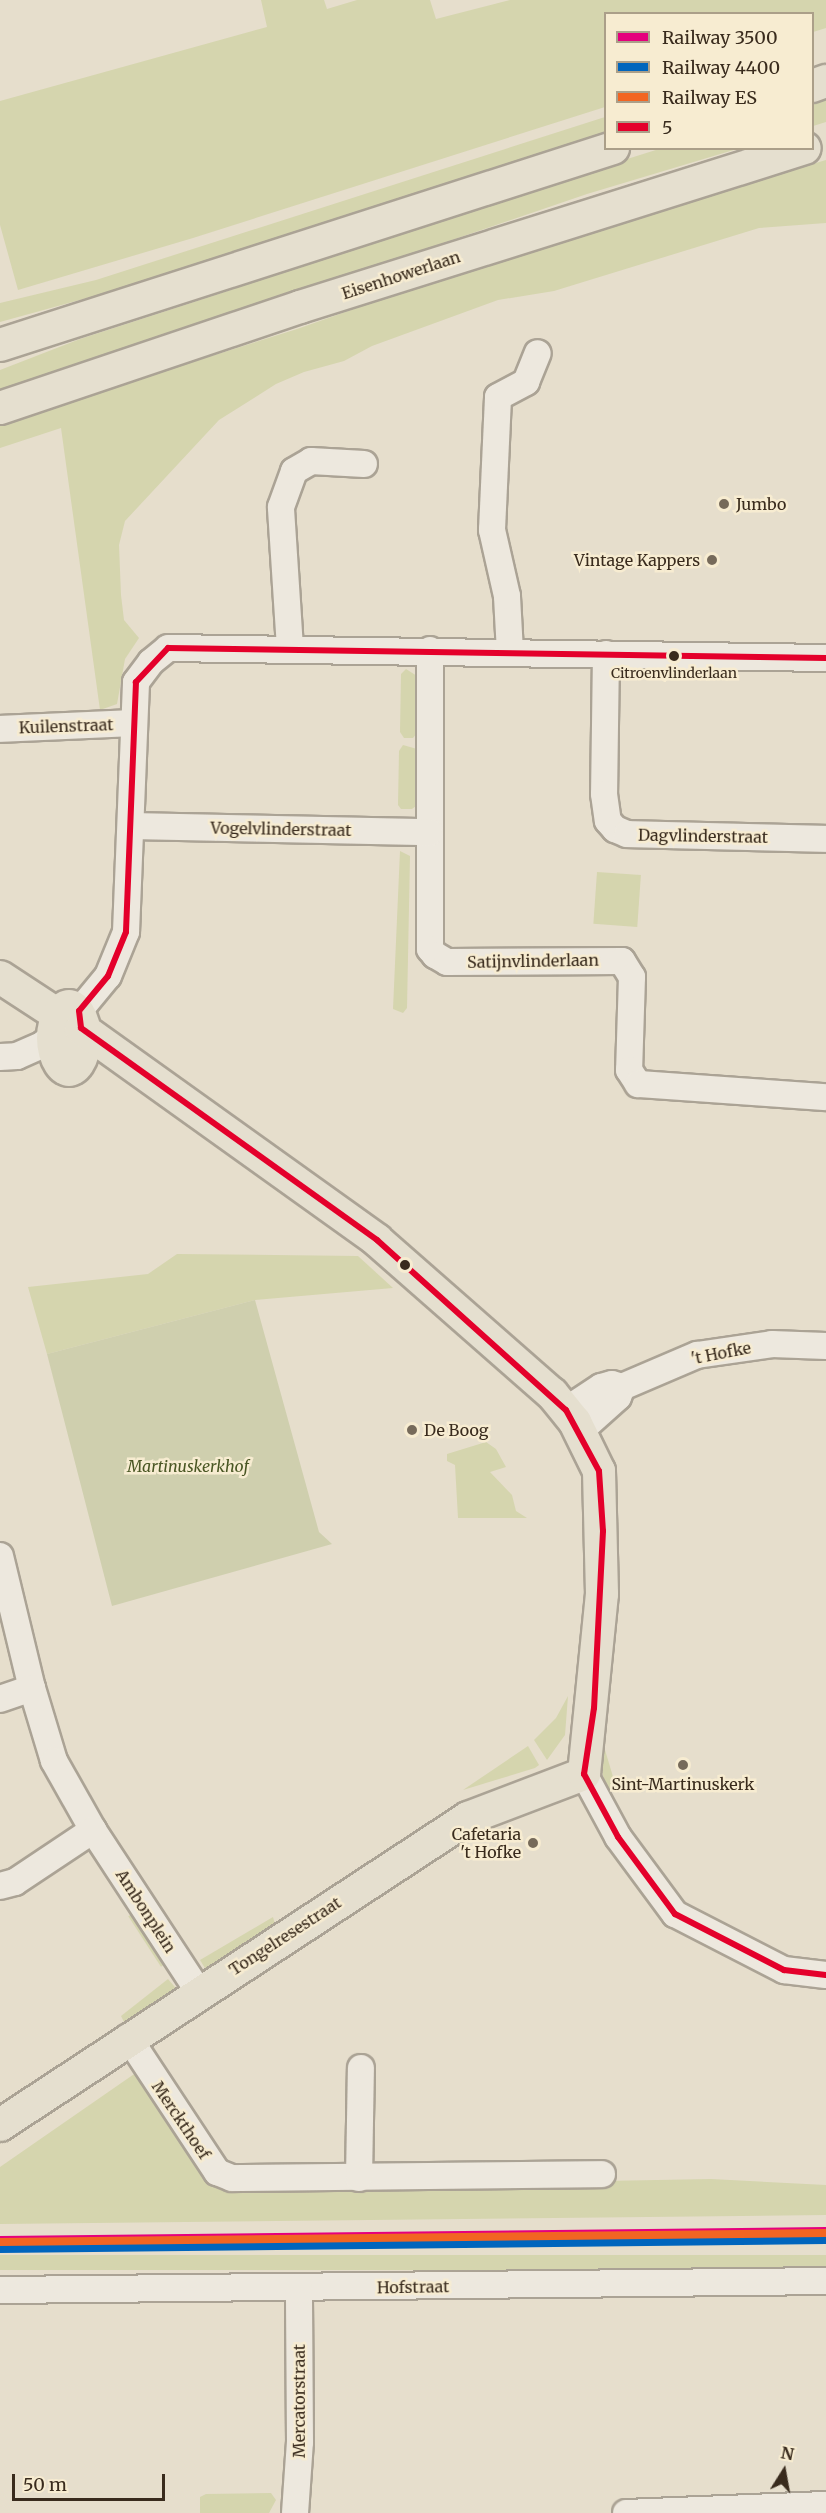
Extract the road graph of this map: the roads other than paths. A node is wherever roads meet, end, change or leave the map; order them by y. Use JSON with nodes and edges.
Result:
{"nodes":[{"id":1,"x":607,"y":150,"type":"edge"},
{"id":2,"x":799,"y":150,"type":"edge"},
{"id":3,"x":0,"y":345,"type":"edge"},
{"id":4,"x":538,"y":352,"type":"dead end"},
{"id":5,"x":0,"y":408,"type":"edge"},
{"id":6,"x":364,"y":464,"type":"dead end"},
{"id":7,"x":291,"y":648,"type":"junction"},
{"id":8,"x":430,"y":650,"type":"junction"},
{"id":9,"x":510,"y":652,"type":"junction"},
{"id":10,"x":606,"y":654,"type":"junction"},
{"id":11,"x":826,"y":658,"type":"edge"},
{"id":12,"x":132,"y":723,"type":"junction"},
{"id":13,"x":0,"y":729,"type":"edge"},
{"id":14,"x":132,"y":826,"type":"junction"},
{"id":15,"x":430,"y":832,"type":"junction"},
{"id":16,"x":826,"y":839,"type":"edge"},
{"id":17,"x":0,"y":977,"type":"edge"},
{"id":18,"x":68,"y":1021,"type":"junction"},
{"id":19,"x":0,"y":1057,"type":"edge"},
{"id":20,"x":826,"y":1097,"type":"edge"},
{"id":21,"x":826,"y":1346,"type":"edge"},
{"id":22,"x":573,"y":1421,"type":"junction"},
{"id":23,"x":0,"y":1556,"type":"edge"},
{"id":24,"x":32,"y":1688,"type":"junction"},
{"id":25,"x":0,"y":1699,"type":"edge"},
{"id":26,"x":584,"y":1774,"type":"junction"},
{"id":27,"x":93,"y":1830,"type":"junction"},
{"id":28,"x":0,"y":1886,"type":"edge"},
{"id":29,"x":826,"y":1975,"type":"edge"},
{"id":30,"x":200,"y":1992,"type":"junction"},
{"id":31,"x":128,"y":2037,"type":"junction"},
{"id":32,"x":361,"y":2068,"type":"dead end"},
{"id":33,"x":0,"y":2125,"type":"edge"},
{"id":34,"x":602,"y":2174,"type":"dead end"},
{"id":35,"x":359,"y":2178,"type":"junction"},
{"id":36,"x":826,"y":2281,"type":"edge"},
{"id":37,"x":299,"y":2288,"type":"junction"},
{"id":38,"x":0,"y":2290,"type":"edge"},
{"id":39,"x":826,"y":2505,"type":"edge"},
{"id":40,"x":295,"y":2513,"type":"edge"},
{"id":41,"x":626,"y":2513,"type":"edge"}],
"edges":[{"from":1,"to":3,"type":"main road"},
{"from":2,"to":5,"type":"main road","name":"Eisenhowerlaan"},
{"from":4,"to":9,"type":"street"},
{"from":6,"to":7,"type":"street"},
{"from":7,"to":8,"type":"street"},
{"from":7,"to":12,"type":"street"},
{"from":8,"to":9,"type":"street"},
{"from":8,"to":15,"type":"street","name":"Satijnvlinderlaan"},
{"from":9,"to":10,"type":"street"},
{"from":10,"to":11,"type":"street"},
{"from":10,"to":16,"type":"street","name":"Dagvlinderstraat"},
{"from":12,"to":13,"type":"street","name":"Kuilenstraat"},
{"from":12,"to":14,"type":"street"},
{"from":14,"to":15,"type":"street","name":"Vogelvlinderstraat"},
{"from":14,"to":18,"type":"street"},
{"from":15,"to":20,"type":"street","name":"Satijnvlinderlaan"},
{"from":17,"to":18,"type":"main road"},
{"from":18,"to":19,"type":"street"},
{"from":18,"to":22,"type":"main road"},
{"from":21,"to":22,"type":"street","name":"'t Hofke"},
{"from":22,"to":26,"type":"main road"},
{"from":23,"to":24,"type":"street","name":"Ambonplein"},
{"from":24,"to":25,"type":"street"},
{"from":24,"to":27,"type":"street","name":"Ambonplein"},
{"from":26,"to":29,"type":"street"},
{"from":26,"to":30,"type":"main road","name":"Tongelresestraat"},
{"from":27,"to":28,"type":"street"},
{"from":27,"to":30,"type":"street","name":"Ambonplein"},
{"from":30,"to":31,"type":"main road","name":"Tongelresestraat"},
{"from":31,"to":33,"type":"main road","name":"Tongelresestraat"},
{"from":31,"to":35,"type":"street","name":"Merckthoef"},
{"from":32,"to":35,"type":"street"},
{"from":34,"to":35,"type":"street","name":"Merckthoef"},
{"from":36,"to":37,"type":"street","name":"Hofstraat"},
{"from":37,"to":38,"type":"street","name":"Hofstraat"},
{"from":37,"to":40,"type":"street","name":"Mercatorstraat"},
{"from":39,"to":41,"type":"street"}]}
